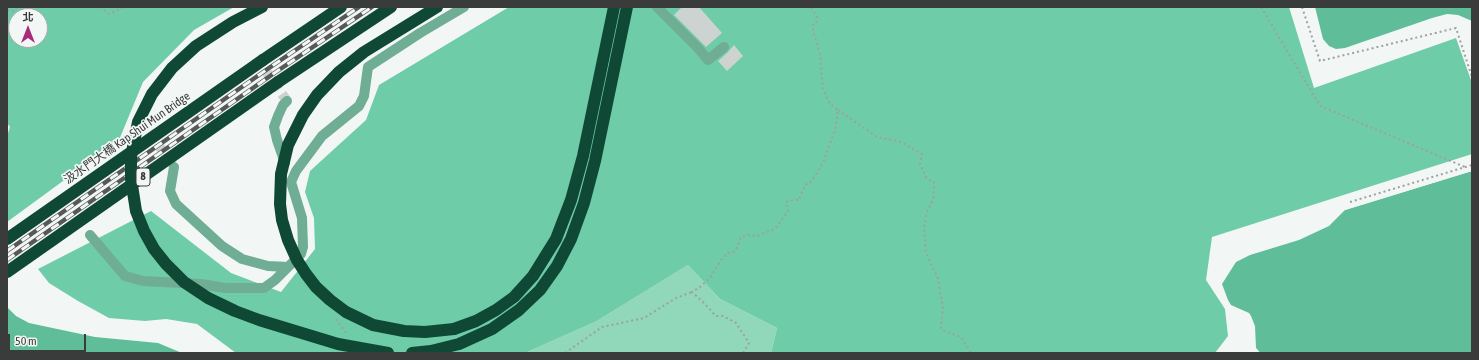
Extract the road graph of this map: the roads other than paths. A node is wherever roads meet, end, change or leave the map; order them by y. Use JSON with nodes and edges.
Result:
{"nodes":[{"id":1,"x":262,"y":7,"type":"edge"},
{"id":2,"x":341,"y":7,"type":"edge"},
{"id":3,"x":346,"y":7,"type":"edge"},
{"id":4,"x":385,"y":7,"type":"edge"},
{"id":5,"x":391,"y":7,"type":"edge"},
{"id":6,"x":437,"y":7,"type":"edge"},
{"id":7,"x":464,"y":7,"type":"edge"},
{"id":8,"x":614,"y":7,"type":"edge"},
{"id":9,"x":627,"y":7,"type":"edge"},
{"id":10,"x":656,"y":7,"type":"edge"},
{"id":11,"x":724,"y":47,"type":"dead end"},
{"id":12,"x":264,"y":61,"type":"junction"},
{"id":13,"x":278,"y":81,"type":"junction"},
{"id":14,"x":287,"y":101,"type":"dead end"},
{"id":15,"x":174,"y":167,"type":"dead end"},
{"id":16,"x":291,"y":182,"type":"junction"},
{"id":17,"x":90,"y":235,"type":"dead end"},
{"id":18,"x":7,"y":239,"type":"edge"},
{"id":19,"x":288,"y":267,"type":"junction"},
{"id":20,"x":7,"y":272,"type":"edge"},
{"id":21,"x":388,"y":353,"type":"edge"},
{"id":22,"x":412,"y":353,"type":"edge"}],
"edges":[{"from":1,"to":21,"type":"highway","bridge":true},
{"from":2,"to":12,"type":"highway","number":"8"},
{"from":3,"to":12,"type":"street"},
{"from":4,"to":13,"type":"street"},
{"from":5,"to":13,"type":"highway","number":"8"},
{"from":6,"to":8,"type":"highway","bridge":true},
{"from":7,"to":16,"type":"street"},
{"from":9,"to":22,"type":"highway"},
{"from":10,"to":11,"type":"street"},
{"from":12,"to":18,"type":"highway","name":"汲水門大橋 Kap Shui Mun Bridge","number":"8","bridge":true},
{"from":13,"to":20,"type":"highway","number":"8","bridge":true},
{"from":14,"to":16,"type":"street"},
{"from":15,"to":19,"type":"street"},
{"from":16,"to":19,"type":"street"},
{"from":17,"to":19,"type":"street"}]}
